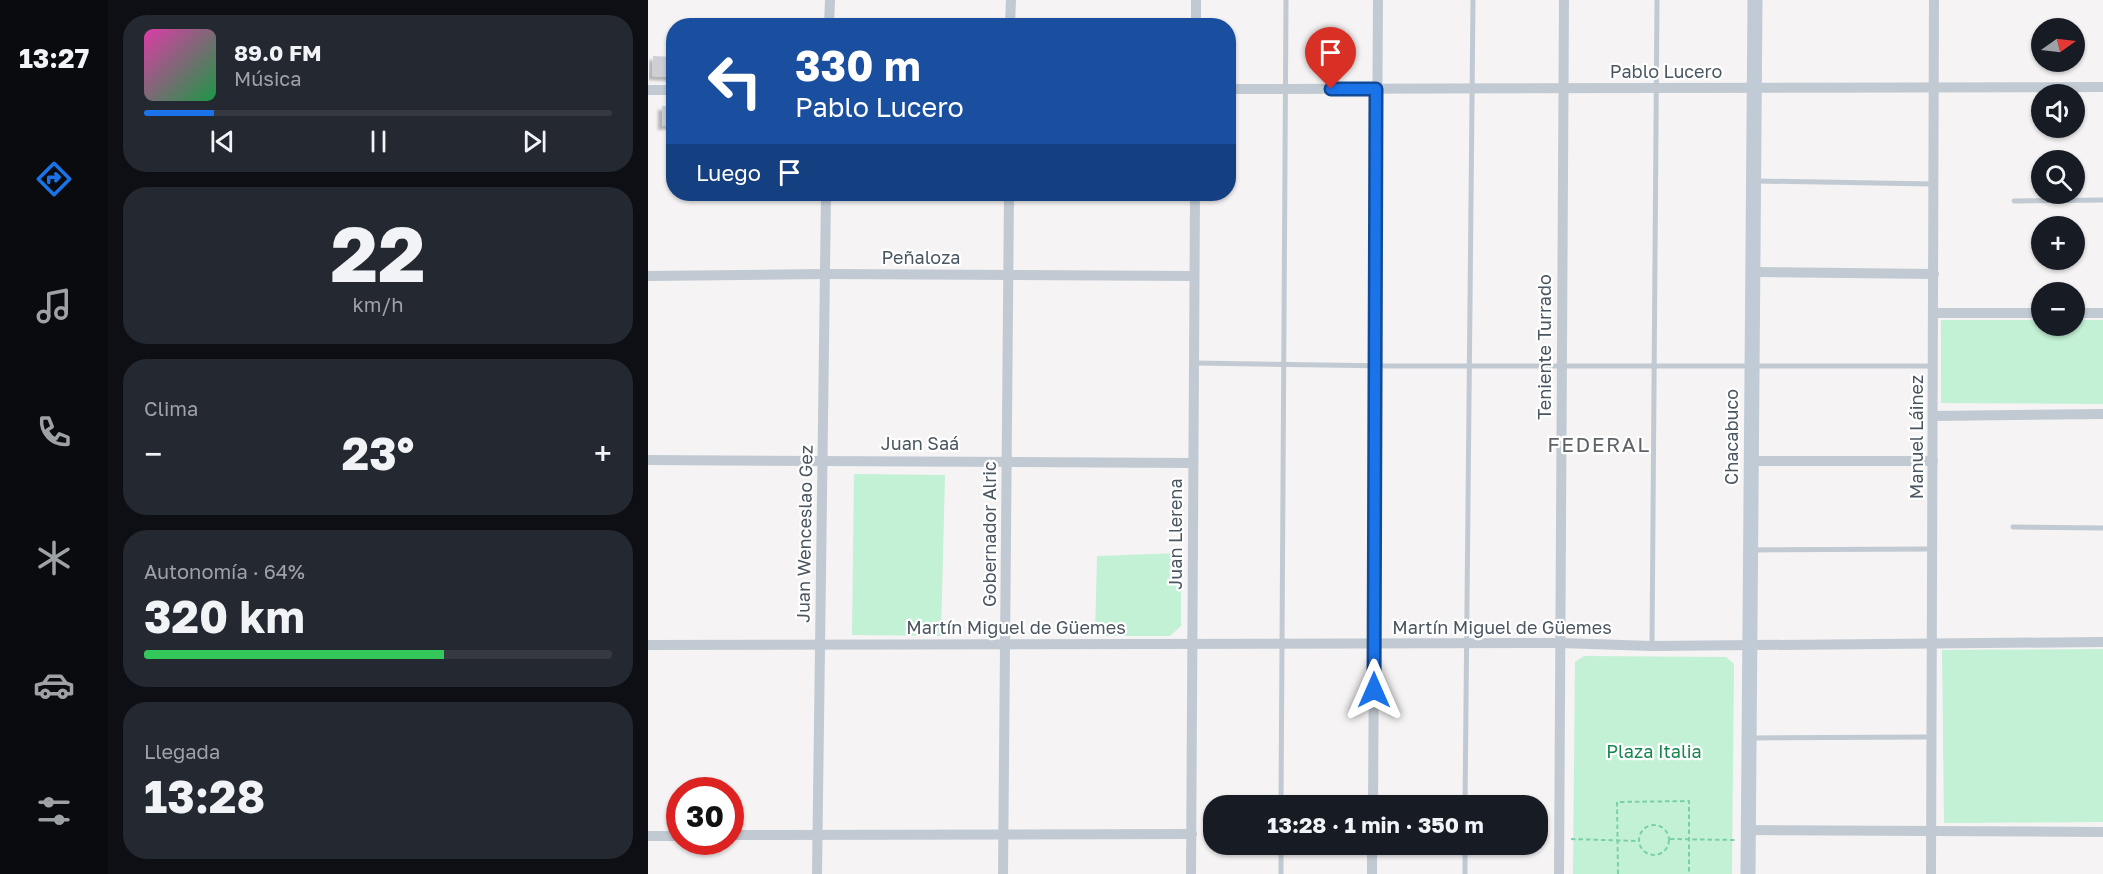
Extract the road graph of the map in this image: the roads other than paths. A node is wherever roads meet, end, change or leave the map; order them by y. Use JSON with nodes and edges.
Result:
{"nodes":[{"id":1,"x":830,"y":0,"type":"edge"},
{"id":2,"x":1011,"y":0,"type":"edge"},
{"id":3,"x":1196,"y":0,"type":"edge"},
{"id":4,"x":1286,"y":0,"type":"edge"},
{"id":5,"x":1378,"y":0,"type":"edge"},
{"id":6,"x":1473,"y":0,"type":"edge"},
{"id":7,"x":1564,"y":0,"type":"edge"},
{"id":8,"x":1657,"y":0,"type":"edge"},
{"id":9,"x":1755,"y":0,"type":"edge"},
{"id":10,"x":1934,"y":0,"type":"edge"},
{"id":11,"x":829,"y":18,"type":"edge"},
{"id":12,"x":1010,"y":18,"type":"edge"},
{"id":13,"x":1196,"y":18,"type":"edge"},
{"id":14,"x":2103,"y":87,"type":"edge"},
{"id":15,"x":1935,"y":88,"type":"junction"},
{"id":16,"x":1236,"y":89,"type":"edge"},
{"id":17,"x":1286,"y":89,"type":"junction"},
{"id":18,"x":1376,"y":89,"type":"junction"},
{"id":19,"x":1473,"y":89,"type":"junction"},
{"id":20,"x":1564,"y":89,"type":"junction"},
{"id":21,"x":1656,"y":89,"type":"junction"},
{"id":22,"x":1754,"y":89,"type":"junction"},
{"id":23,"x":648,"y":90,"type":"edge"},
{"id":24,"x":666,"y":90,"type":"edge"},
{"id":25,"x":1754,"y":181,"type":"junction"},
{"id":26,"x":1934,"y":184,"type":"junction"},
{"id":27,"x":2103,"y":200,"type":"edge"},
{"id":28,"x":826,"y":201,"type":"edge"},
{"id":29,"x":1009,"y":201,"type":"edge"},
{"id":30,"x":1195,"y":201,"type":"edge"},
{"id":31,"x":2014,"y":201,"type":"dead end"},
{"id":32,"x":1753,"y":272,"type":"junction"},
{"id":33,"x":824,"y":274,"type":"junction"},
{"id":34,"x":1934,"y":274,"type":"junction"},
{"id":35,"x":1008,"y":275,"type":"junction"},
{"id":36,"x":648,"y":276,"type":"edge"},
{"id":37,"x":1194,"y":276,"type":"junction"},
{"id":38,"x":1934,"y":313,"type":"junction"},
{"id":39,"x":2031,"y":313,"type":"edge"},
{"id":40,"x":2085,"y":313,"type":"edge"},
{"id":41,"x":2103,"y":313,"type":"edge"},
{"id":42,"x":1193,"y":363,"type":"junction"},
{"id":43,"x":1284,"y":364,"type":"junction"},
{"id":44,"x":1375,"y":366,"type":"junction"},
{"id":45,"x":1468,"y":366,"type":"junction"},
{"id":46,"x":1562,"y":366,"type":"junction"},
{"id":47,"x":1654,"y":366,"type":"junction"},
{"id":48,"x":1934,"y":366,"type":"junction"},
{"id":49,"x":1752,"y":367,"type":"junction"},
{"id":50,"x":2103,"y":414,"type":"edge"},
{"id":51,"x":1933,"y":416,"type":"junction"},
{"id":52,"x":648,"y":460,"type":"edge"},
{"id":53,"x":822,"y":460,"type":"junction"},
{"id":54,"x":1007,"y":460,"type":"junction"},
{"id":55,"x":1751,"y":461,"type":"junction"},
{"id":56,"x":1933,"y":461,"type":"junction"},
{"id":57,"x":1192,"y":464,"type":"junction"},
{"id":58,"x":2013,"y":527,"type":"dead end"},
{"id":59,"x":2103,"y":528,"type":"edge"},
{"id":60,"x":1933,"y":549,"type":"junction"},
{"id":61,"x":1751,"y":550,"type":"junction"},
{"id":62,"x":2103,"y":642,"type":"edge"},
{"id":63,"x":1560,"y":643,"type":"junction"},
{"id":64,"x":1933,"y":643,"type":"junction"},
{"id":65,"x":1192,"y":644,"type":"junction"},
{"id":66,"x":1282,"y":644,"type":"junction"},
{"id":67,"x":1374,"y":644,"type":"junction"},
{"id":68,"x":1465,"y":644,"type":"junction"},
{"id":69,"x":648,"y":645,"type":"edge"},
{"id":70,"x":820,"y":645,"type":"junction"},
{"id":71,"x":1005,"y":645,"type":"junction"},
{"id":72,"x":1652,"y":646,"type":"junction"},
{"id":73,"x":1749,"y":646,"type":"junction"},
{"id":74,"x":1932,"y":737,"type":"junction"},
{"id":75,"x":1749,"y":738,"type":"junction"},
{"id":76,"x":1281,"y":795,"type":"edge"},
{"id":77,"x":1373,"y":795,"type":"edge"},
{"id":78,"x":1465,"y":795,"type":"edge"},
{"id":79,"x":1931,"y":831,"type":"junction"},
{"id":80,"x":2103,"y":832,"type":"edge"},
{"id":81,"x":1004,"y":834,"type":"junction"},
{"id":82,"x":1192,"y":834,"type":"junction"},
{"id":83,"x":744,"y":835,"type":"edge"},
{"id":84,"x":818,"y":835,"type":"junction"},
{"id":85,"x":1749,"y":835,"type":"junction"},
{"id":86,"x":648,"y":836,"type":"edge"},
{"id":87,"x":666,"y":836,"type":"edge"},
{"id":88,"x":1281,"y":855,"type":"edge"},
{"id":89,"x":1372,"y":855,"type":"edge"},
{"id":90,"x":1465,"y":855,"type":"edge"},
{"id":91,"x":818,"y":874,"type":"edge"},
{"id":92,"x":1003,"y":874,"type":"edge"},
{"id":93,"x":1191,"y":874,"type":"edge"},
{"id":94,"x":1281,"y":874,"type":"edge"},
{"id":95,"x":1372,"y":874,"type":"edge"},
{"id":96,"x":1465,"y":874,"type":"edge"},
{"id":97,"x":1559,"y":874,"type":"edge"},
{"id":98,"x":1748,"y":874,"type":"edge"},
{"id":99,"x":1931,"y":874,"type":"edge"}],
"edges":[{"from":1,"to":11,"type":"street"},
{"from":2,"to":12,"type":"street"},
{"from":3,"to":13,"type":"street"},
{"from":4,"to":17,"type":"lane"},
{"from":5,"to":18,"type":"street"},
{"from":6,"to":19,"type":"lane"},
{"from":7,"to":20,"type":"street","name":"Teniente Turrado"},
{"from":8,"to":21,"type":"lane"},
{"from":9,"to":22,"type":"main road","name":"Chacabuco"},
{"from":10,"to":15,"type":"street","name":"Manuel Láinez"},
{"from":14,"to":15,"type":"street","name":"Pablo Lucero"},
{"from":15,"to":22,"type":"street","name":"Pablo Lucero"},
{"from":15,"to":26,"type":"street","name":"Manuel Láinez"},
{"from":16,"to":17,"type":"street","name":"Pablo Lucero"},
{"from":17,"to":18,"type":"street","name":"Pablo Lucero"},
{"from":17,"to":43,"type":"lane"},
{"from":18,"to":19,"type":"street","name":"Pablo Lucero"},
{"from":18,"to":44,"type":"street"},
{"from":19,"to":20,"type":"street","name":"Pablo Lucero"},
{"from":19,"to":45,"type":"lane"},
{"from":20,"to":21,"type":"street","name":"Pablo Lucero"},
{"from":20,"to":46,"type":"street","name":"Teniente Turrado"},
{"from":21,"to":22,"type":"street","name":"Pablo Lucero"},
{"from":21,"to":47,"type":"lane"},
{"from":22,"to":25,"type":"main road","name":"Chacabuco"},
{"from":23,"to":24,"type":"street"},
{"from":25,"to":26,"type":"lane"},
{"from":25,"to":32,"type":"main road","name":"Chacabuco"},
{"from":26,"to":34,"type":"street","name":"Manuel Láinez"},
{"from":27,"to":31,"type":"lane"},
{"from":28,"to":33,"type":"street","name":"Juan Wenceslao Gez"},
{"from":29,"to":35,"type":"street","name":"Gobernador Alric"},
{"from":30,"to":37,"type":"street","name":"Juan Llerena"},
{"from":32,"to":34,"type":"street"},
{"from":32,"to":49,"type":"main road","name":"Chacabuco"},
{"from":33,"to":35,"type":"street","name":"Peñaloza"},
{"from":33,"to":36,"type":"street","name":"Peñaloza"},
{"from":33,"to":53,"type":"street","name":"Juan Wenceslao Gez"},
{"from":34,"to":38,"type":"street","name":"Manuel Láinez"},
{"from":35,"to":37,"type":"street","name":"Peñaloza"},
{"from":35,"to":54,"type":"street","name":"Gobernador Alric"},
{"from":37,"to":42,"type":"street","name":"Juan Llerena"},
{"from":38,"to":39,"type":"street"},
{"from":38,"to":48,"type":"street","name":"Manuel Láinez"},
{"from":40,"to":41,"type":"street"},
{"from":42,"to":43,"type":"lane"},
{"from":42,"to":57,"type":"street","name":"Juan Llerena"},
{"from":43,"to":44,"type":"lane"},
{"from":43,"to":66,"type":"lane"},
{"from":44,"to":45,"type":"lane"},
{"from":44,"to":67,"type":"street"},
{"from":45,"to":46,"type":"lane"},
{"from":45,"to":68,"type":"lane"},
{"from":46,"to":47,"type":"lane"},
{"from":46,"to":63,"type":"street","name":"Teniente Turrado"},
{"from":47,"to":49,"type":"lane"},
{"from":47,"to":72,"type":"lane"},
{"from":48,"to":49,"type":"lane"},
{"from":48,"to":51,"type":"street","name":"Manuel Láinez"},
{"from":49,"to":55,"type":"main road","name":"Chacabuco"},
{"from":50,"to":51,"type":"street"},
{"from":51,"to":56,"type":"street","name":"Manuel Láinez"},
{"from":52,"to":53,"type":"street","name":"Juan Saá"},
{"from":53,"to":54,"type":"street","name":"Juan Saá"},
{"from":53,"to":70,"type":"street","name":"Juan Wenceslao Gez"},
{"from":54,"to":57,"type":"street","name":"Juan Saá"},
{"from":54,"to":71,"type":"street","name":"Gobernador Alric"},
{"from":55,"to":56,"type":"street"},
{"from":55,"to":61,"type":"main road","name":"Chacabuco"},
{"from":56,"to":60,"type":"street","name":"Manuel Láinez"},
{"from":57,"to":65,"type":"street","name":"Juan Llerena"},
{"from":58,"to":59,"type":"lane"},
{"from":60,"to":61,"type":"lane"},
{"from":60,"to":64,"type":"street","name":"Manuel Láinez"},
{"from":61,"to":73,"type":"main road","name":"Chacabuco"},
{"from":62,"to":64,"type":"street","name":"Martín Miguel de Güemes"},
{"from":63,"to":68,"type":"street","name":"Martín Miguel de Güemes"},
{"from":63,"to":72,"type":"street","name":"Martín Miguel de Güemes"},
{"from":63,"to":97,"type":"street","name":"Teniente Turrado"},
{"from":64,"to":73,"type":"street","name":"Martín Miguel de Güemes"},
{"from":64,"to":74,"type":"street","name":"Manuel Láinez"},
{"from":65,"to":66,"type":"street","name":"Martín Miguel de Güemes"},
{"from":65,"to":71,"type":"street","name":"Martín Miguel de Güemes"},
{"from":65,"to":82,"type":"street","name":"Juan Llerena"},
{"from":66,"to":67,"type":"street","name":"Martín Miguel de Güemes"},
{"from":66,"to":76,"type":"lane"},
{"from":67,"to":68,"type":"street","name":"Martín Miguel de Güemes"},
{"from":67,"to":77,"type":"street"},
{"from":68,"to":78,"type":"lane"},
{"from":69,"to":70,"type":"street","name":"Martín Miguel de Güemes"},
{"from":70,"to":71,"type":"street","name":"Martín Miguel de Güemes"},
{"from":70,"to":84,"type":"street","name":"Juan Wenceslao Gez"},
{"from":71,"to":81,"type":"street","name":"Gobernador Alric"},
{"from":72,"to":73,"type":"street","name":"Martín Miguel de Güemes"},
{"from":73,"to":75,"type":"main road","name":"Chacabuco"},
{"from":74,"to":75,"type":"lane"},
{"from":74,"to":79,"type":"street","name":"Manuel Láinez"},
{"from":75,"to":85,"type":"main road","name":"Chacabuco"},
{"from":79,"to":80,"type":"street"},
{"from":79,"to":85,"type":"street"},
{"from":79,"to":99,"type":"street","name":"Manuel Láinez"},
{"from":81,"to":82,"type":"street"},
{"from":81,"to":84,"type":"street"},
{"from":81,"to":92,"type":"street","name":"Gobernador Alric"},
{"from":82,"to":93,"type":"street","name":"Juan Llerena"},
{"from":83,"to":84,"type":"street"},
{"from":84,"to":91,"type":"street","name":"Juan Wenceslao Gez"},
{"from":85,"to":98,"type":"main road","name":"Chacabuco"},
{"from":86,"to":87,"type":"street"},
{"from":88,"to":94,"type":"lane"},
{"from":89,"to":95,"type":"street"},
{"from":90,"to":96,"type":"lane"}]}
